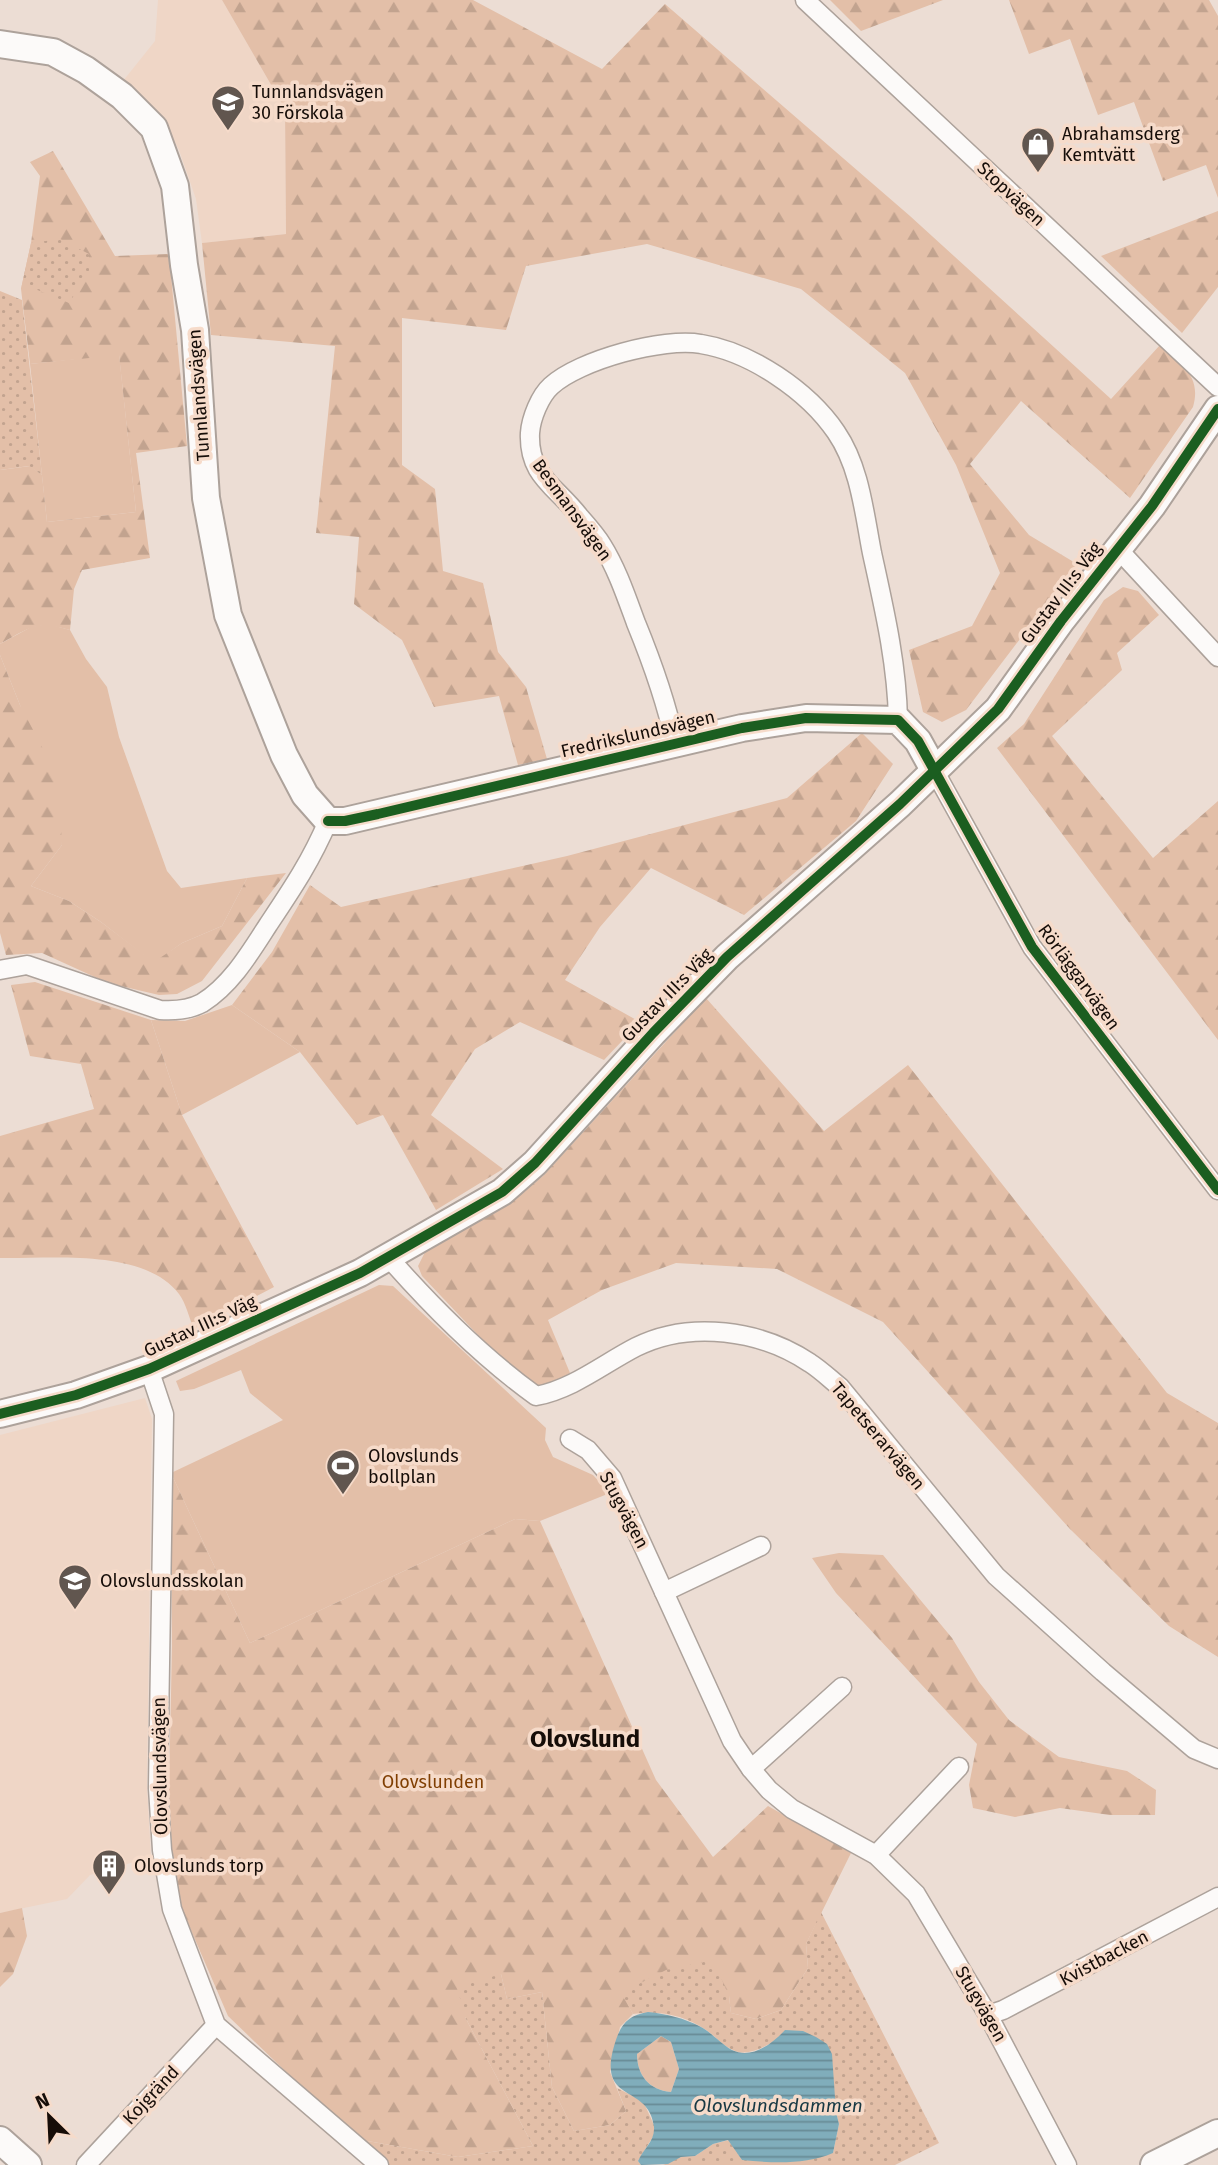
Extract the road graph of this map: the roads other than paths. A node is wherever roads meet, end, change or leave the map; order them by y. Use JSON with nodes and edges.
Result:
{"nodes":[{"id":1,"x":805,"y":0,"type":"edge"},
{"id":2,"x":0,"y":44,"type":"edge"},
{"id":3,"x":1218,"y":387,"type":"edge"},
{"id":4,"x":1218,"y":409,"type":"edge"},
{"id":5,"x":1117,"y":548,"type":"junction"},
{"id":6,"x":1218,"y":657,"type":"edge"},
{"id":7,"x":898,"y":720,"type":"junction"},
{"id":8,"x":675,"y":743,"type":"junction"},
{"id":9,"x":934,"y":770,"type":"junction"},
{"id":10,"x":328,"y":821,"type":"junction"},
{"id":11,"x":0,"y":970,"type":"edge"},
{"id":12,"x":1218,"y":1190,"type":"edge"},
{"id":13,"x":389,"y":1258,"type":"junction"},
{"id":14,"x":149,"y":1369,"type":"junction"},
{"id":15,"x":0,"y":1414,"type":"edge"},
{"id":16,"x":570,"y":1438,"type":"dead end"},
{"id":17,"x":761,"y":1546,"type":"dead end"},
{"id":18,"x":664,"y":1592,"type":"junction"},
{"id":19,"x":842,"y":1687,"type":"dead end"},
{"id":20,"x":1218,"y":1759,"type":"edge"},
{"id":21,"x":959,"y":1767,"type":"dead end"},
{"id":22,"x":751,"y":1769,"type":"junction"},
{"id":23,"x":876,"y":1855,"type":"junction"},
{"id":24,"x":1218,"y":1897,"type":"edge"},
{"id":25,"x":988,"y":2015,"type":"junction"},
{"id":26,"x":216,"y":2025,"type":"junction"},
{"id":27,"x":1218,"y":2133,"type":"edge"},
{"id":28,"x":0,"y":2140,"type":"edge"},
{"id":29,"x":28,"y":2165,"type":"edge"},
{"id":30,"x":86,"y":2165,"type":"edge"},
{"id":31,"x":379,"y":2165,"type":"edge"},
{"id":32,"x":1067,"y":2165,"type":"edge"},
{"id":33,"x":1156,"y":2165,"type":"edge"}],
"edges":[{"from":1,"to":3,"type":"street","name":"Stopvägen"},
{"from":2,"to":10,"type":"street","name":"Tunnlandsvägen"},
{"from":4,"to":5,"type":"street","name":"Gustav III:s Väg"},
{"from":5,"to":6,"type":"street"},
{"from":5,"to":9,"type":"street","name":"Gustav III:s Väg"},
{"from":7,"to":8,"type":"street","name":"Fredrikslundsvägen"},
{"from":7,"to":8,"type":"street","name":"Besmansvägen"},
{"from":7,"to":9,"type":"street"},
{"from":8,"to":10,"type":"street","name":"Fredrikslundsvägen"},
{"from":9,"to":12,"type":"street","name":"Rörläggarvägen"},
{"from":9,"to":13,"type":"street","name":"Gustav III:s Väg"},
{"from":10,"to":11,"type":"street"},
{"from":13,"to":14,"type":"street","name":"Gustav III:s Väg"},
{"from":13,"to":20,"type":"street","name":"Tapetserarvägen"},
{"from":14,"to":15,"type":"street","name":"Gustav III:s Väg"},
{"from":14,"to":26,"type":"street","name":"Olovslundsvägen"},
{"from":16,"to":18,"type":"street","name":"Stugvägen"},
{"from":17,"to":18,"type":"street"},
{"from":18,"to":22,"type":"street","name":"Stugvägen"},
{"from":19,"to":22,"type":"street"},
{"from":21,"to":23,"type":"street"},
{"from":22,"to":23,"type":"street","name":"Stugvägen"},
{"from":23,"to":25,"type":"street","name":"Stugvägen"},
{"from":24,"to":25,"type":"street","name":"Kvistbacken"},
{"from":25,"to":32,"type":"street","name":"Stugvägen"},
{"from":26,"to":30,"type":"street","name":"Kojgränd"},
{"from":26,"to":31,"type":"street","name":"Olovslundsvägen"},
{"from":27,"to":33,"type":"street"},
{"from":28,"to":29,"type":"street"}]}
